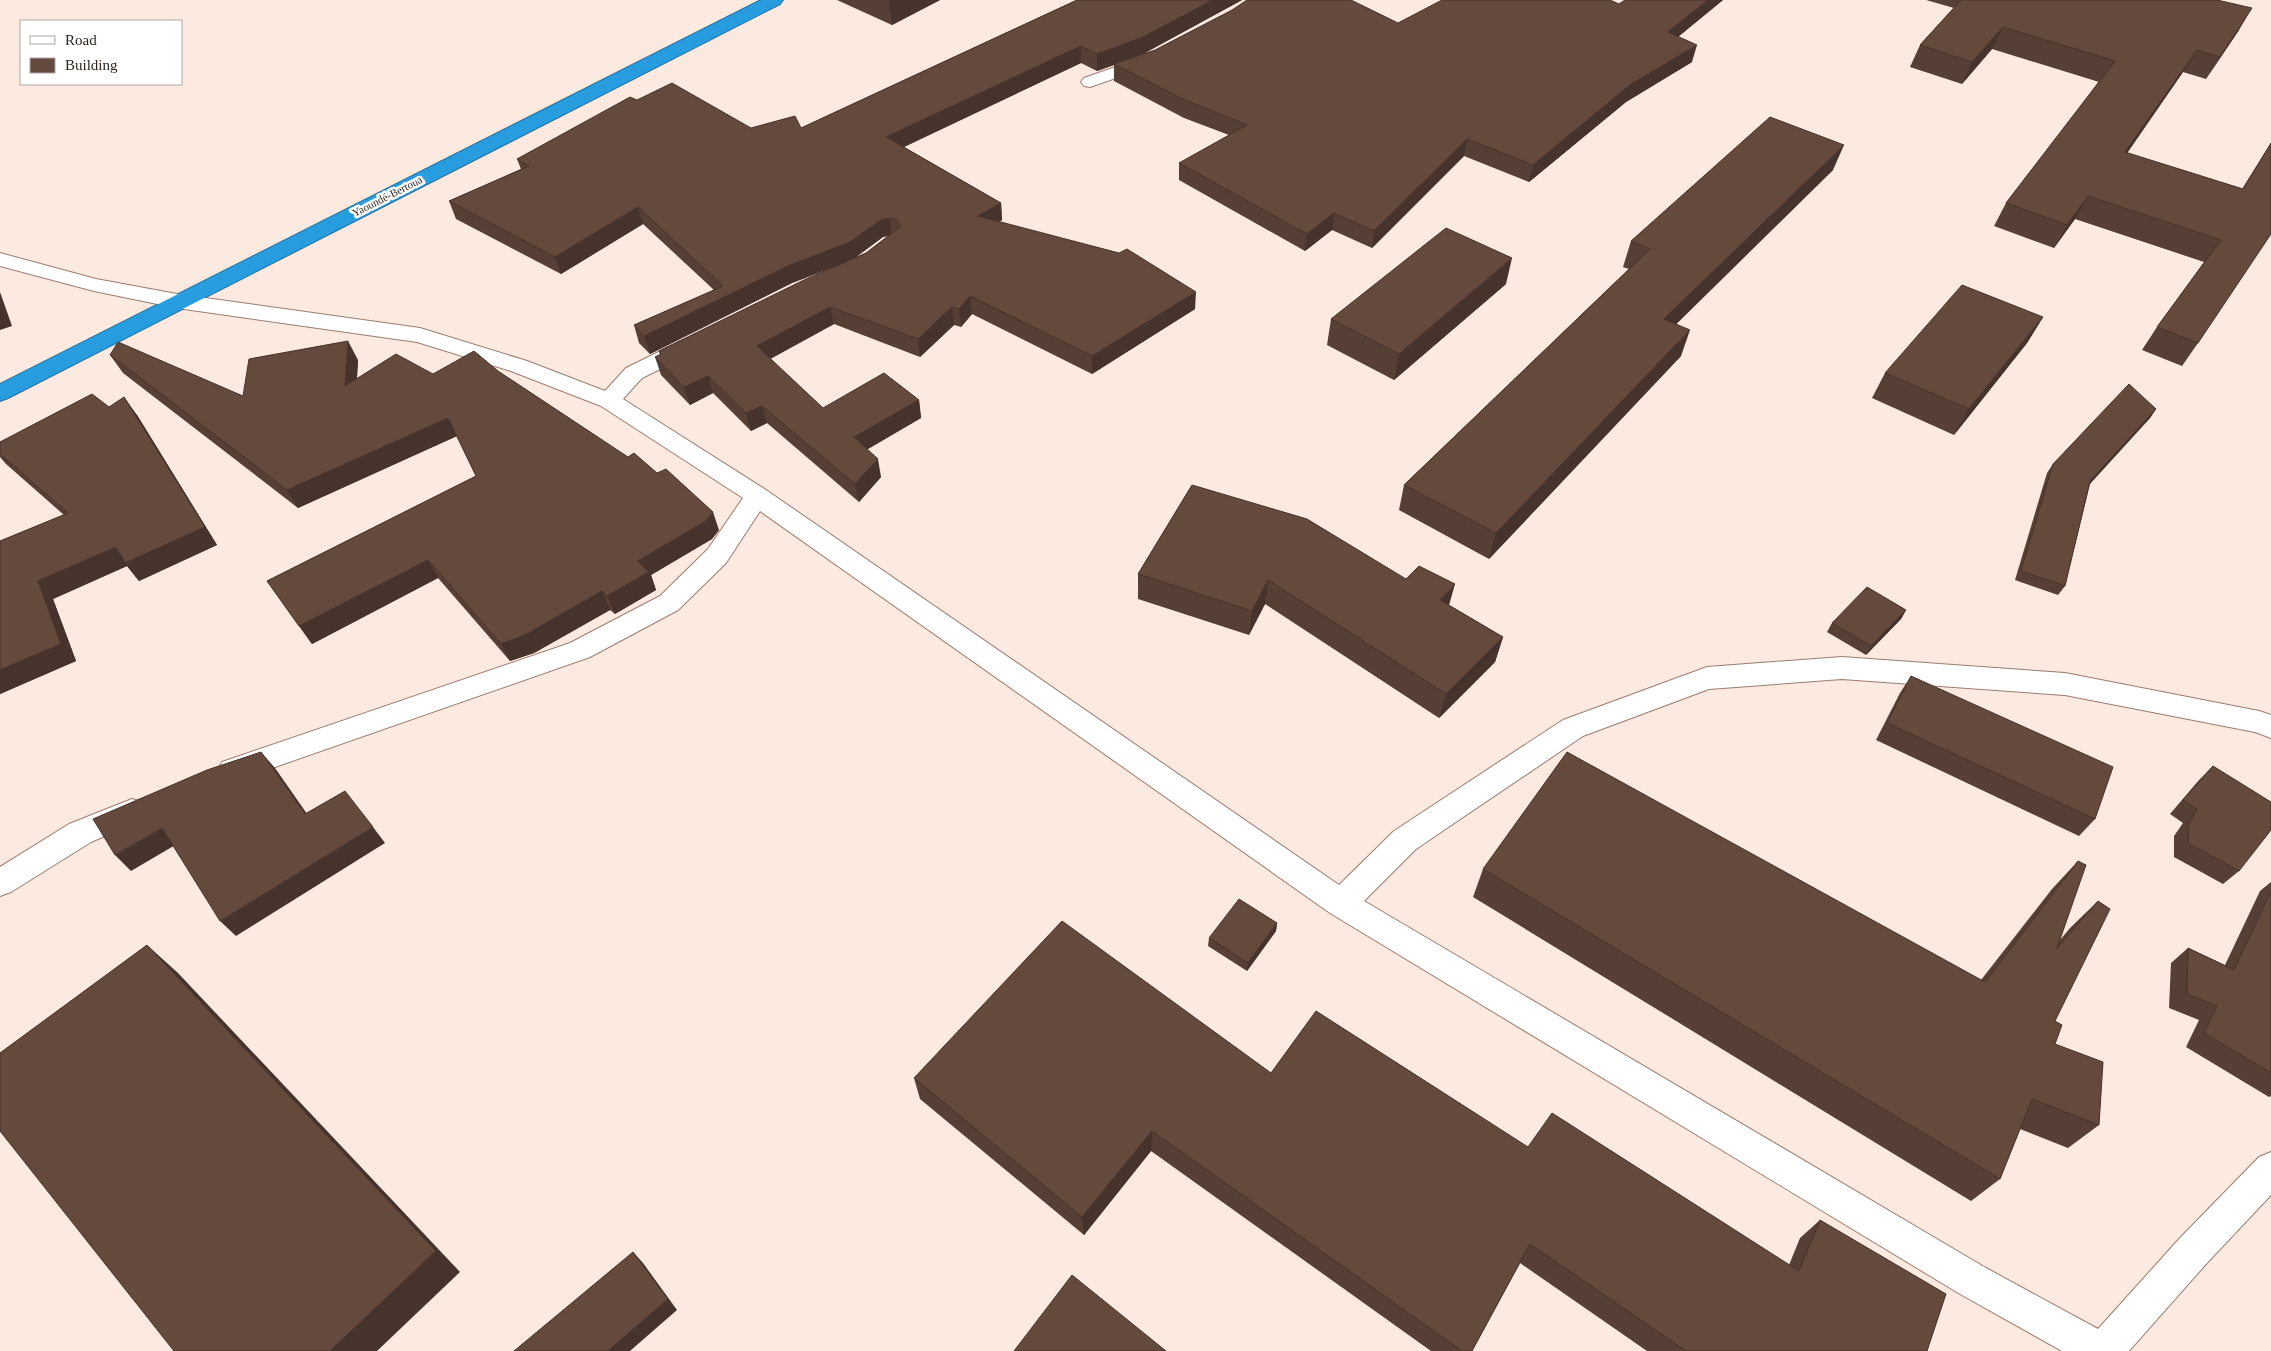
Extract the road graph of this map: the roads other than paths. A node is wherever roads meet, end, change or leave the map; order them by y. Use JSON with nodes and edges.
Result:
{"nodes":[{"id":1,"x":768,"y":1,"type":"edge"},
{"id":2,"x":1165,"y":52,"type":"edge"},
{"id":3,"x":1090,"y":82,"type":"dead end"},
{"id":4,"x":0,"y":259,"type":"edge"},
{"id":5,"x":177,"y":301,"type":"junction"},
{"id":6,"x":713,"y":334,"type":"edge"},
{"id":7,"x":0,"y":393,"type":"edge"},
{"id":8,"x":609,"y":402,"type":"junction"},
{"id":9,"x":757,"y":496,"type":"junction"},
{"id":10,"x":2271,"y":727,"type":"edge"},
{"id":11,"x":211,"y":777,"type":"edge"},
{"id":12,"x":158,"y":799,"type":"edge"},
{"id":13,"x":0,"y":883,"type":"edge"},
{"id":14,"x":1341,"y":903,"type":"junction"},
{"id":15,"x":2271,"y":1169,"type":"edge"},
{"id":16,"x":2100,"y":1351,"type":"edge"},
{"id":17,"x":2104,"y":1351,"type":"edge"}],
"edges":[{"from":1,"to":5,"type":"highway","name":"Yaoundé-Bertoua"},
{"from":2,"to":3,"type":"street"},
{"from":4,"to":5,"type":"street"},
{"from":5,"to":7,"type":"highway","name":"Yaoundé-Bertoua"},
{"from":5,"to":8,"type":"street"},
{"from":6,"to":8,"type":"street"},
{"from":8,"to":9,"type":"street"},
{"from":9,"to":11,"type":"street"},
{"from":9,"to":14,"type":"street"},
{"from":10,"to":14,"type":"street"},
{"from":12,"to":13,"type":"street"},
{"from":14,"to":16,"type":"street"},
{"from":15,"to":17,"type":"street"}]}
